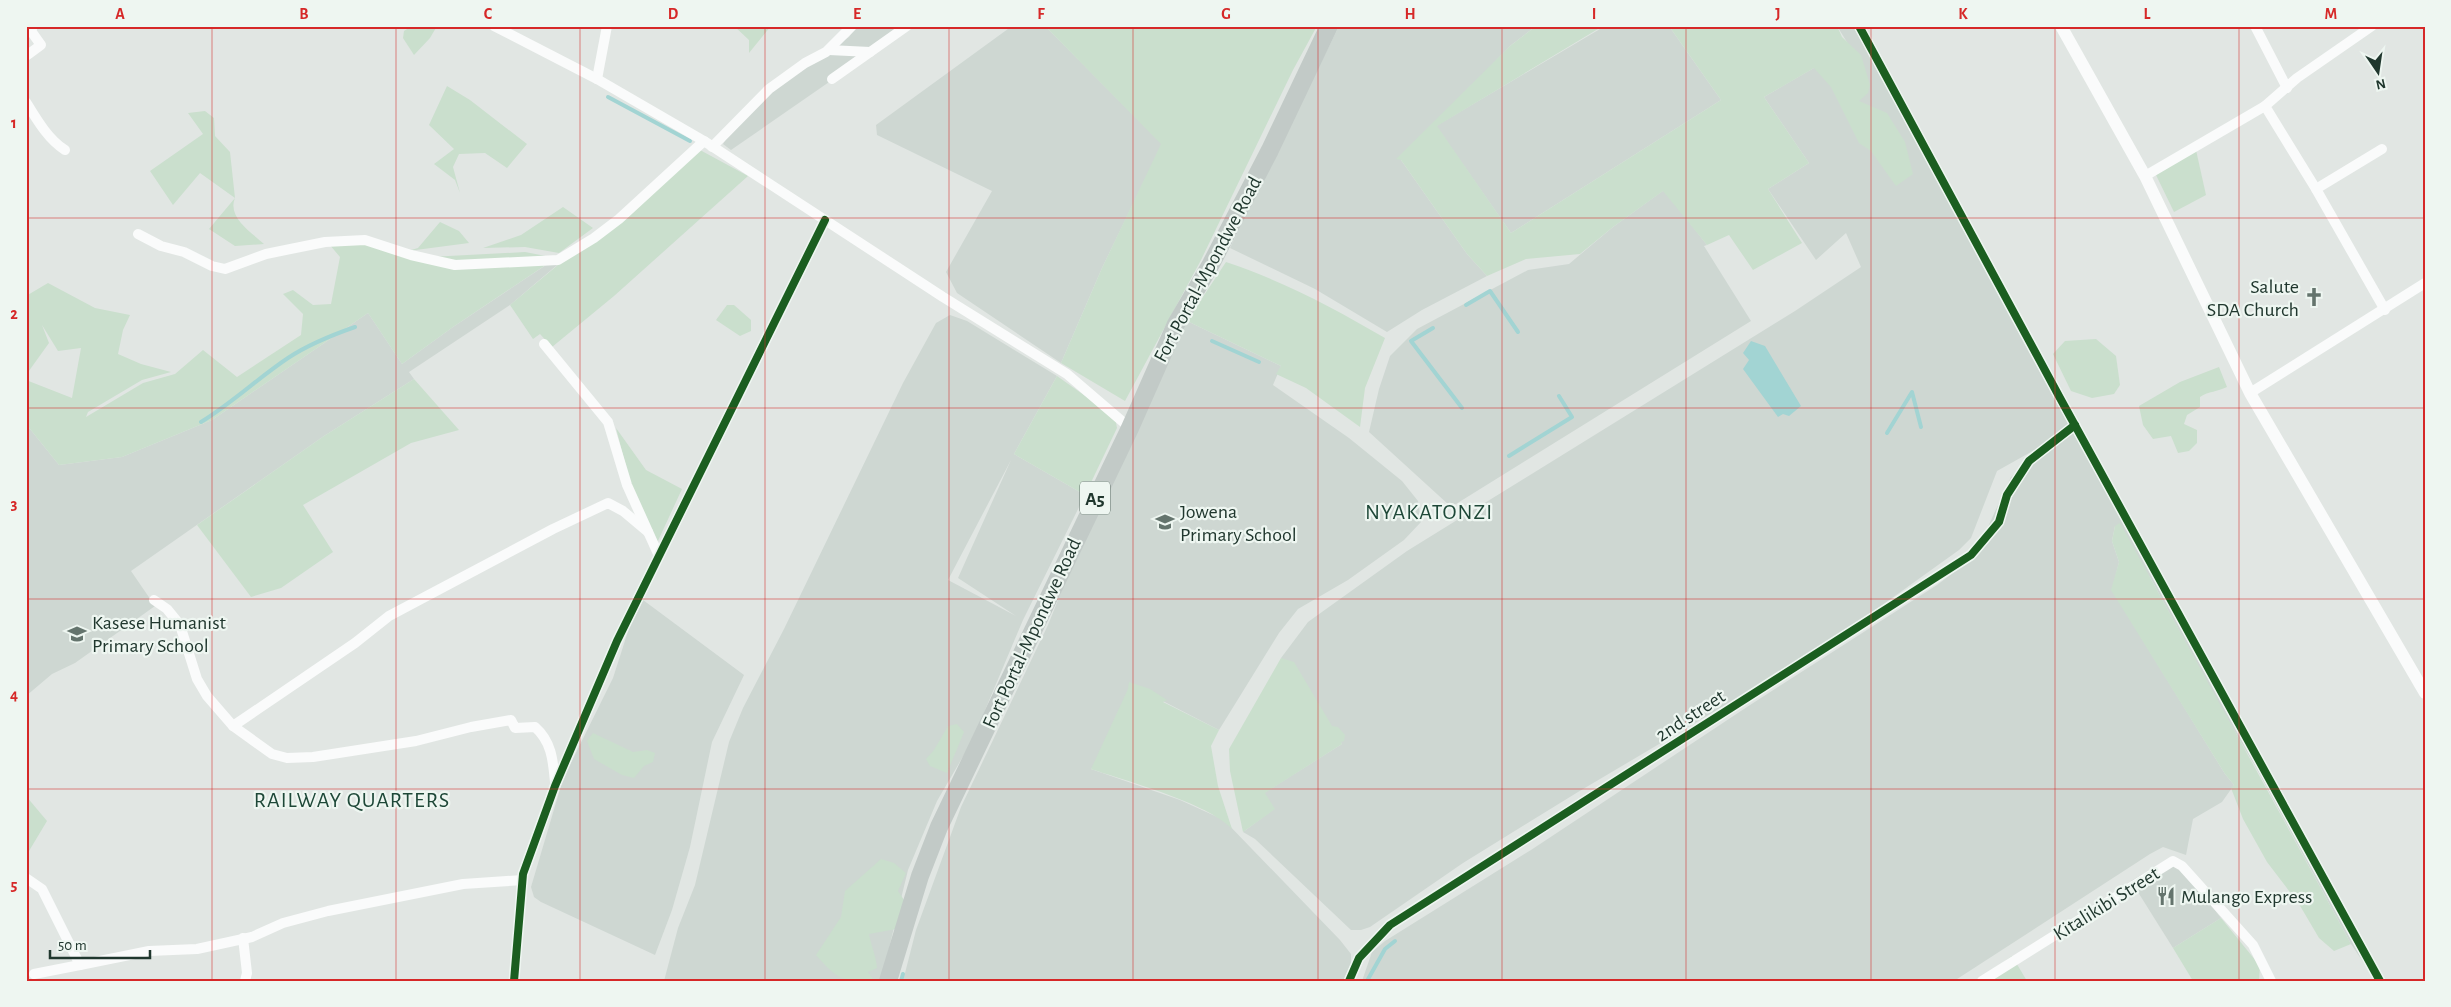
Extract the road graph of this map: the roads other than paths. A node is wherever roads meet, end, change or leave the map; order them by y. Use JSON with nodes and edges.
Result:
{"nodes":[{"id":1,"x":33,"y":26,"type":"edge"},
{"id":2,"x":494,"y":26,"type":"edge"},
{"id":3,"x":607,"y":26,"type":"edge"},
{"id":4,"x":852,"y":26,"type":"edge"},
{"id":5,"x":907,"y":26,"type":"edge"},
{"id":6,"x":1329,"y":26,"type":"edge"},
{"id":7,"x":1859,"y":26,"type":"edge"},
{"id":8,"x":2061,"y":26,"type":"edge"},
{"id":9,"x":2255,"y":26,"type":"edge"},
{"id":10,"x":2372,"y":26,"type":"edge"},
{"id":11,"x":829,"y":50,"type":"junction"},
{"id":12,"x":870,"y":52,"type":"junction"},
{"id":13,"x":26,"y":56,"type":"edge"},
{"id":14,"x":596,"y":79,"type":"junction"},
{"id":15,"x":832,"y":79,"type":"dead end"},
{"id":16,"x":2287,"y":88,"type":"junction"},
{"id":17,"x":26,"y":102,"type":"edge"},
{"id":18,"x":2265,"y":106,"type":"junction"},
{"id":19,"x":708,"y":144,"type":"junction"},
{"id":20,"x":2382,"y":149,"type":"dead end"},
{"id":21,"x":65,"y":150,"type":"dead end"},
{"id":22,"x":2145,"y":176,"type":"junction"},
{"id":23,"x":2316,"y":189,"type":"junction"},
{"id":24,"x":825,"y":220,"type":"junction"},
{"id":25,"x":138,"y":234,"type":"dead end"},
{"id":26,"x":2425,"y":283,"type":"edge"},
{"id":27,"x":2385,"y":310,"type":"junction"},
{"id":28,"x":544,"y":344,"type":"dead end"},
{"id":29,"x":2250,"y":394,"type":"junction"},
{"id":30,"x":2075,"y":425,"type":"junction"},
{"id":31,"x":1130,"y":428,"type":"junction"},
{"id":32,"x":648,"y":532,"type":"junction"},
{"id":33,"x":659,"y":556,"type":"junction"},
{"id":34,"x":154,"y":600,"type":"dead end"},
{"id":35,"x":2425,"y":693,"type":"edge"},
{"id":36,"x":233,"y":726,"type":"junction"},
{"id":37,"x":555,"y":786,"type":"junction"},
{"id":38,"x":26,"y":878,"type":"edge"},
{"id":39,"x":523,"y":880,"type":"junction"},
{"id":40,"x":243,"y":938,"type":"junction"},
{"id":41,"x":80,"y":965,"type":"junction"},
{"id":42,"x":34,"y":974,"type":"dead end"},
{"id":43,"x":245,"y":981,"type":"edge"},
{"id":44,"x":514,"y":981,"type":"edge"},
{"id":45,"x":888,"y":981,"type":"edge"},
{"id":46,"x":1349,"y":981,"type":"edge"},
{"id":47,"x":1982,"y":981,"type":"edge"},
{"id":48,"x":2272,"y":981,"type":"edge"},
{"id":49,"x":2380,"y":981,"type":"edge"}],
"edges":[{"from":1,"to":13,"type":"street"},
{"from":2,"to":14,"type":"street"},
{"from":3,"to":14,"type":"street"},
{"from":4,"to":11,"type":"street"},
{"from":5,"to":12,"type":"street"},
{"from":6,"to":31,"type":"highway","name":"Fort Portal-Mpondwe Road","number":"A5"},
{"from":7,"to":30,"type":"street"},
{"from":8,"to":22,"type":"street"},
{"from":9,"to":16,"type":"street"},
{"from":10,"to":16,"type":"street"},
{"from":11,"to":12,"type":"street"},
{"from":11,"to":19,"type":"street"},
{"from":12,"to":15,"type":"street"},
{"from":14,"to":19,"type":"street"},
{"from":16,"to":18,"type":"street"},
{"from":17,"to":21,"type":"street"},
{"from":18,"to":22,"type":"street"},
{"from":18,"to":23,"type":"street"},
{"from":19,"to":24,"type":"street"},
{"from":19,"to":25,"type":"street"},
{"from":20,"to":23,"type":"street"},
{"from":22,"to":29,"type":"street"},
{"from":23,"to":27,"type":"street"},
{"from":24,"to":31,"type":"street"},
{"from":24,"to":33,"type":"street"},
{"from":26,"to":27,"type":"street"},
{"from":27,"to":29,"type":"street"},
{"from":28,"to":32,"type":"street"},
{"from":29,"to":35,"type":"street"},
{"from":30,"to":46,"type":"street","name":"2nd street"},
{"from":30,"to":49,"type":"street"},
{"from":31,"to":45,"type":"highway","name":"Fort Portal-Mpondwe Road","number":"A5"},
{"from":32,"to":33,"type":"street"},
{"from":32,"to":36,"type":"street"},
{"from":33,"to":37,"type":"street"},
{"from":34,"to":36,"type":"street"},
{"from":36,"to":37,"type":"street"},
{"from":37,"to":39,"type":"street"},
{"from":38,"to":41,"type":"street"},
{"from":39,"to":40,"type":"street"},
{"from":39,"to":44,"type":"street"},
{"from":40,"to":41,"type":"street"},
{"from":40,"to":43,"type":"street"},
{"from":41,"to":42,"type":"street"},
{"from":47,"to":48,"type":"street","name":"Kitalikibi Street"}]}
